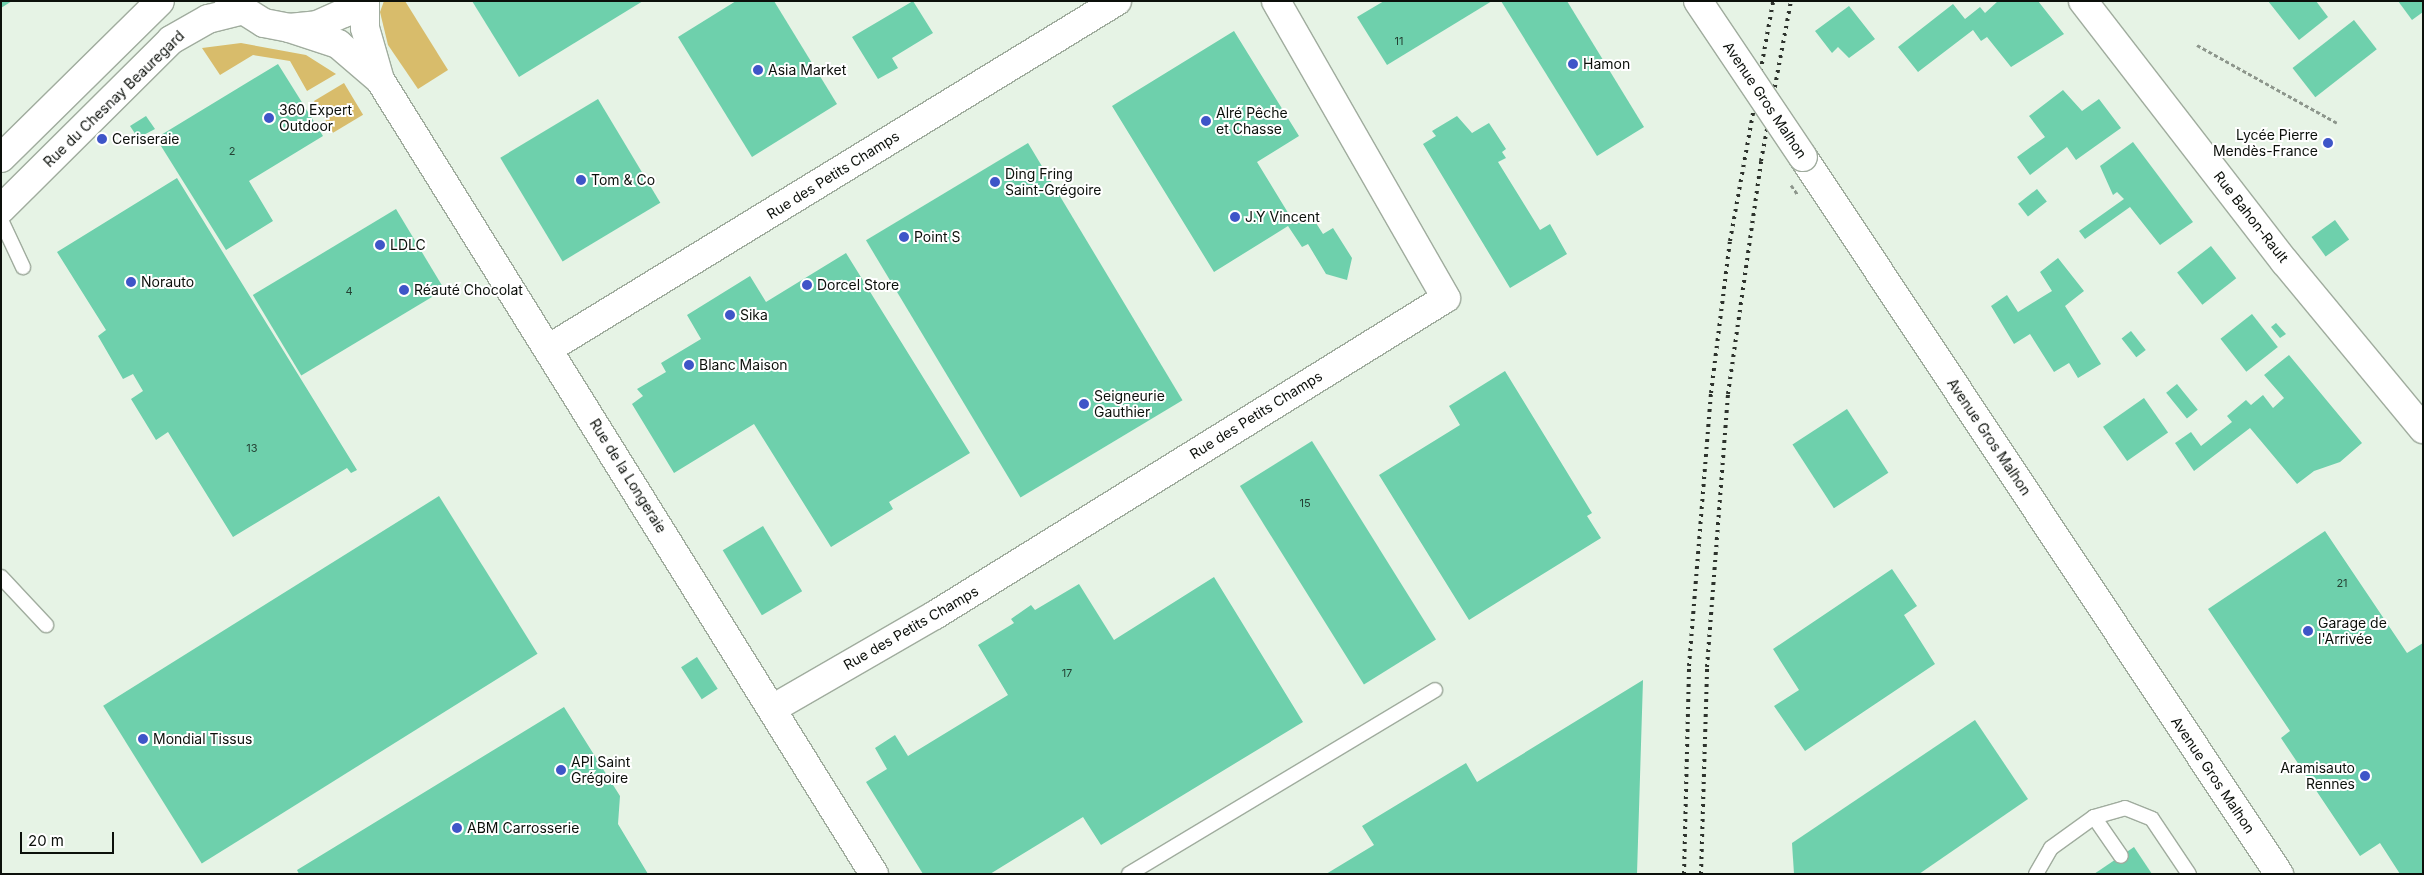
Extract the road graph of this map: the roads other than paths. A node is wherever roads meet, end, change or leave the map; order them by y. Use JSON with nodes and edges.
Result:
{"nodes":[{"id":1,"x":160,"y":1,"type":"edge"},
{"id":2,"x":357,"y":1,"type":"edge"},
{"id":3,"x":365,"y":1,"type":"edge"},
{"id":4,"x":1117,"y":1,"type":"edge"},
{"id":5,"x":1276,"y":1,"type":"edge"},
{"id":6,"x":1698,"y":1,"type":"edge"},
{"id":7,"x":2083,"y":1,"type":"edge"},
{"id":8,"x":235,"y":6,"type":"edge"},
{"id":9,"x":289,"y":28,"type":"junction"},
{"id":10,"x":380,"y":80,"type":"junction"},
{"id":11,"x":1,"y":158,"type":"edge"},
{"id":12,"x":1,"y":209,"type":"edge"},
{"id":13,"x":1,"y":220,"type":"edge"},
{"id":14,"x":23,"y":267,"type":"dead end"},
{"id":15,"x":548,"y":349,"type":"junction"},
{"id":16,"x":2423,"y":429,"type":"edge"},
{"id":17,"x":1,"y":577,"type":"edge"},
{"id":18,"x":46,"y":625,"type":"dead end"},
{"id":19,"x":1434,"y":690,"type":"dead end"},
{"id":20,"x":772,"y":709,"type":"junction"},
{"id":21,"x":2094,"y":817,"type":"junction"},
{"id":22,"x":2120,"y":856,"type":"dead end"},
{"id":23,"x":874,"y":874,"type":"edge"},
{"id":24,"x":1129,"y":874,"type":"edge"},
{"id":25,"x":2036,"y":874,"type":"edge"},
{"id":26,"x":2189,"y":874,"type":"edge"},
{"id":27,"x":2279,"y":874,"type":"edge"}],
"edges":[{"from":1,"to":11,"type":"street"},
{"from":2,"to":9,"type":"street"},
{"from":3,"to":10,"type":"street","name":"Rue de la Longeraie"},
{"from":4,"to":15,"type":"street","name":"Rue des Petits Champs"},
{"from":5,"to":20,"type":"street","name":"Rue des Petits Champs"},
{"from":6,"to":27,"type":"street","name":"Avenue Gros Malhon","bridge":true},
{"from":7,"to":16,"type":"street","name":"Rue Bahon-Rault"},
{"from":8,"to":9,"type":"street"},
{"from":8,"to":12,"type":"street","name":"Rue du Chesnay Beauregard"},
{"from":9,"to":10,"type":"street","name":"Rue de la Longeraie"},
{"from":10,"to":15,"type":"street","name":"Rue de la Longeraie"},
{"from":13,"to":14,"type":"lane"},
{"from":15,"to":20,"type":"street","name":"Rue de la Longeraie"},
{"from":17,"to":18,"type":"lane"},
{"from":19,"to":24,"type":"lane"},
{"from":20,"to":23,"type":"street","name":"Rue de la Longeraie"},
{"from":21,"to":22,"type":"lane"},
{"from":21,"to":25,"type":"lane"},
{"from":21,"to":26,"type":"lane"}]}
